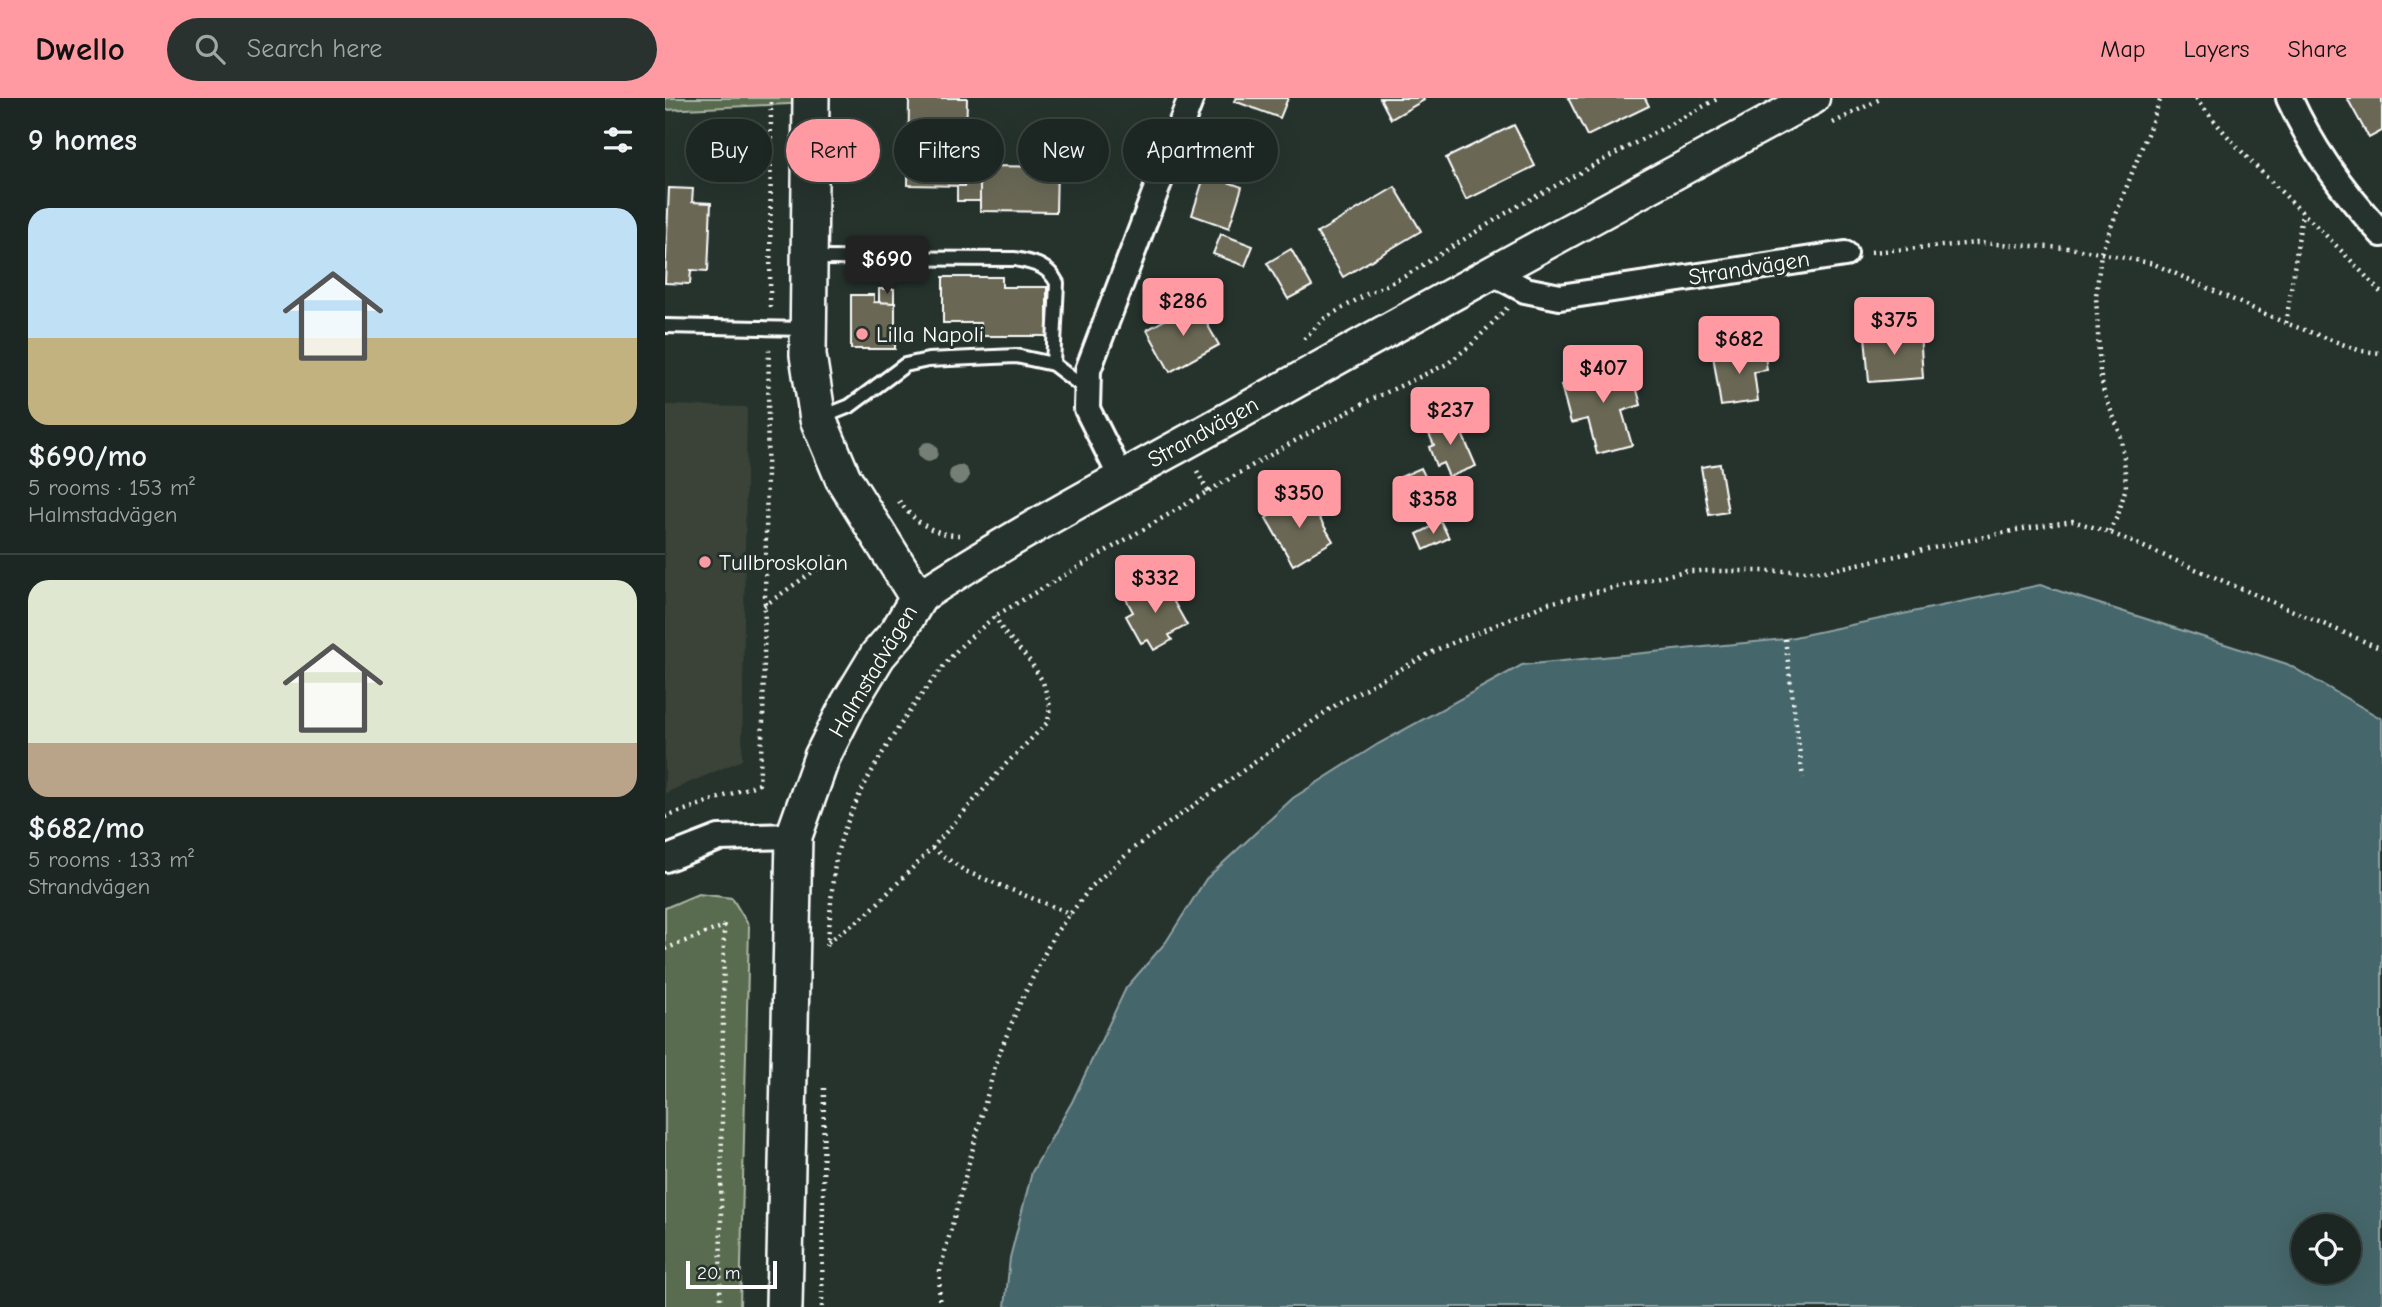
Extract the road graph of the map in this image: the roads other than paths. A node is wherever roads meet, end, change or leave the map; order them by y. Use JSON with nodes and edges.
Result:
{"nodes":[{"id":1,"x":811,"y":98,"type":"edge"},
{"id":2,"x":1191,"y":98,"type":"edge"},
{"id":3,"x":1813,"y":98,"type":"edge"},
{"id":4,"x":2288,"y":98,"type":"edge"},
{"id":5,"x":2382,"y":234,"type":"edge"},
{"id":6,"x":1845,"y":254,"type":"road end"},
{"id":7,"x":809,"y":258,"type":"junction"},
{"id":8,"x":1491,"y":272,"type":"junction"},
{"id":9,"x":665,"y":326,"type":"edge"},
{"id":10,"x":808,"y":329,"type":"junction"},
{"id":11,"x":1053,"y":364,"type":"junction"},
{"id":12,"x":1087,"y":390,"type":"junction"},
{"id":13,"x":818,"y":419,"type":"junction"},
{"id":14,"x":1121,"y":477,"type":"junction"},
{"id":15,"x":918,"y":598,"type":"junction"},
{"id":16,"x":794,"y":836,"type":"junction"},
{"id":17,"x":665,"y":859,"type":"edge"},
{"id":18,"x":784,"y":1307,"type":"edge"}],
"edges":[{"from":1,"to":7,"type":"main road","name":"Halmstadvägen"},
{"from":2,"to":12,"type":"street"},
{"from":3,"to":8,"type":"street","name":"Strandvägen"},
{"from":4,"to":5,"type":"street"},
{"from":6,"to":8,"type":"street","name":"Strandvägen"},
{"from":7,"to":10,"type":"main road","name":"Halmstadvägen"},
{"from":7,"to":11,"type":"lane"},
{"from":8,"to":14,"type":"street","name":"Strandvägen"},
{"from":9,"to":10,"type":"lane"},
{"from":10,"to":13,"type":"main road","name":"Halmstadvägen"},
{"from":11,"to":12,"type":"lane"},
{"from":11,"to":13,"type":"lane"},
{"from":12,"to":14,"type":"street"},
{"from":13,"to":15,"type":"main road","name":"Halmstadvägen"},
{"from":14,"to":15,"type":"street","name":"Strandvägen"},
{"from":15,"to":16,"type":"main road","name":"Halmstadvägen"},
{"from":16,"to":17,"type":"street"},
{"from":16,"to":18,"type":"main road","name":"Halmstadvägen"}]}
